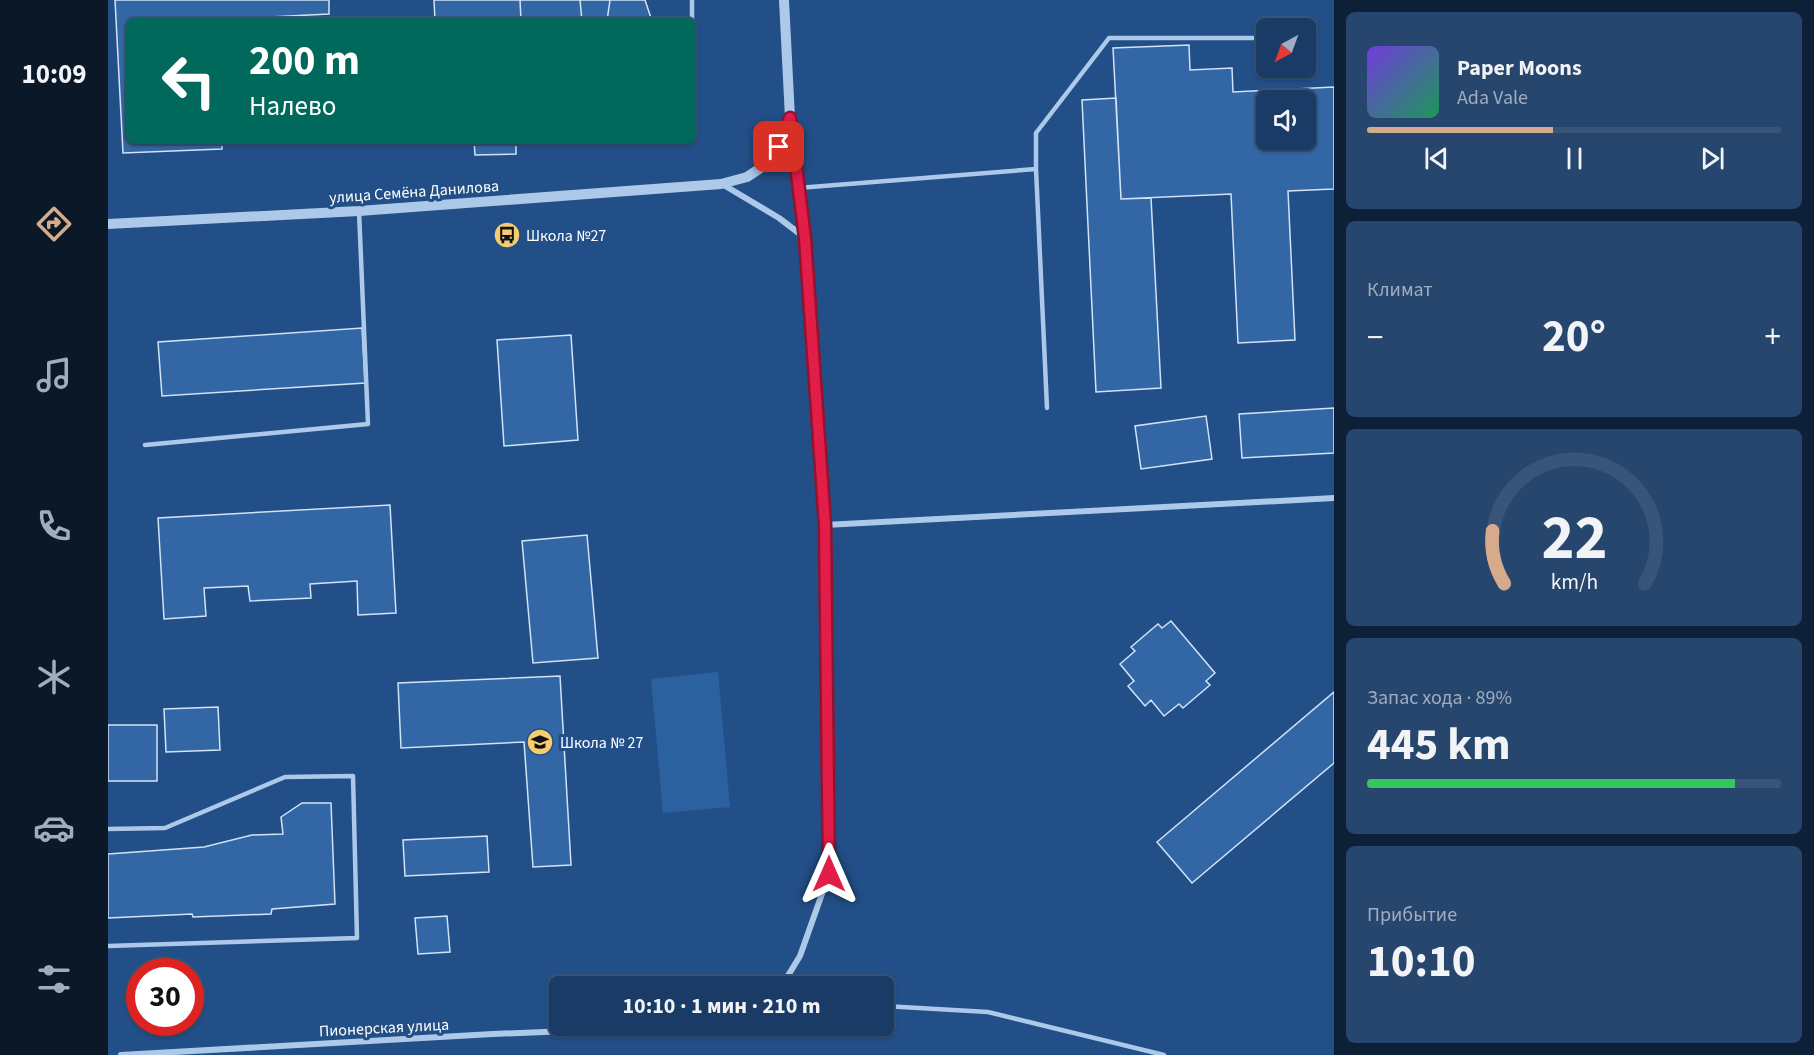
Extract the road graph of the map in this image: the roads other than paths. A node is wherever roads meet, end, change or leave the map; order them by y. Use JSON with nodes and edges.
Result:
{"nodes":[{"id":1,"x":692,"y":0,"type":"edge"},
{"id":2,"x":784,"y":0,"type":"edge"},
{"id":3,"x":692,"y":18,"type":"edge"},
{"id":4,"x":1256,"y":39,"type":"edge"},
{"id":5,"x":790,"y":118,"type":"junction"},
{"id":6,"x":1036,"y":169,"type":"junction"},
{"id":7,"x":721,"y":184,"type":"junction"},
{"id":8,"x":798,"y":188,"type":"junction"},
{"id":9,"x":359,"y":211,"type":"junction"},
{"id":10,"x":108,"y":224,"type":"edge"},
{"id":11,"x":805,"y":238,"type":"junction"},
{"id":12,"x":1047,"y":408,"type":"dead end"},
{"id":13,"x":145,"y":446,"type":"dead end"},
{"id":14,"x":1334,"y":498,"type":"edge"},
{"id":15,"x":825,"y":525,"type":"junction"},
{"id":16,"x":108,"y":830,"type":"edge"},
{"id":17,"x":108,"y":946,"type":"edge"},
{"id":18,"x":788,"y":976,"type":"edge"},
{"id":19,"x":894,"y":1007,"type":"edge"},
{"id":20,"x":549,"y":1032,"type":"edge"},
{"id":21,"x":121,"y":1055,"type":"edge"},
{"id":22,"x":1164,"y":1055,"type":"edge"}],
"edges":[{"from":1,"to":3,"type":"lane"},
{"from":2,"to":5,"type":"street"},
{"from":4,"to":6,"type":"lane"},
{"from":5,"to":7,"type":"street","name":"улица Семёна Данилова"},
{"from":5,"to":8,"type":"street"},
{"from":6,"to":8,"type":"lane"},
{"from":6,"to":12,"type":"lane"},
{"from":7,"to":9,"type":"street","name":"улица Семёна Данилова"},
{"from":7,"to":11,"type":"street"},
{"from":8,"to":11,"type":"street"},
{"from":9,"to":10,"type":"street","name":"улица Семёна Данилова"},
{"from":9,"to":13,"type":"lane"},
{"from":11,"to":15,"type":"street"},
{"from":14,"to":15,"type":"street"},
{"from":15,"to":18,"type":"street"},
{"from":16,"to":17,"type":"lane"},
{"from":19,"to":22,"type":"lane"},
{"from":20,"to":21,"type":"street","name":"Пионерская улица"}]}
